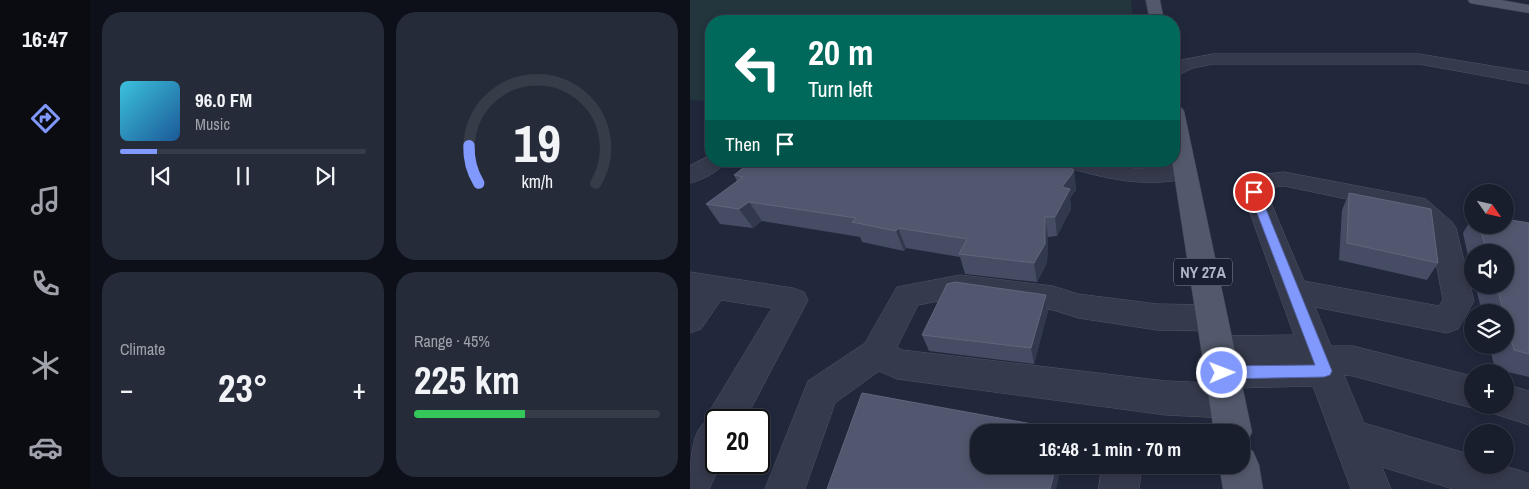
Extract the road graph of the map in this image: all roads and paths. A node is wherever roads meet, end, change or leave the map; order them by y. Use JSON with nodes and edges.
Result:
{"nodes":[{"id":1,"x":1153,"y":0,"type":"edge"},
{"id":2,"x":1475,"y":0,"type":"edge"},
{"id":3,"x":1529,"y":9,"type":"edge"},
{"id":4,"x":1156,"y":15,"type":"edge"},
{"id":5,"x":1180,"y":53,"type":"edge"},
{"id":6,"x":1213,"y":60,"type":"junction"},
{"id":7,"x":1180,"y":68,"type":"edge"},
{"id":8,"x":1529,"y":78,"type":"edge"},
{"id":9,"x":1180,"y":144,"type":"edge"},
{"id":10,"x":705,"y":167,"type":"edge"},
{"id":11,"x":1091,"y":167,"type":"edge"},
{"id":12,"x":1185,"y":172,"type":"junction"},
{"id":13,"x":690,"y":176,"type":"edge"},
{"id":14,"x":702,"y":285,"type":"edge"},
{"id":15,"x":1294,"y":291,"type":"junction"},
{"id":16,"x":1212,"y":318,"type":"junction"},
{"id":17,"x":690,"y":320,"type":"edge"},
{"id":18,"x":877,"y":353,"type":"junction"},
{"id":19,"x":1320,"y":360,"type":"junction"},
{"id":20,"x":1225,"y":389,"type":"edge"},
{"id":21,"x":1464,"y":390,"type":"edge"},
{"id":22,"x":1514,"y":404,"type":"edge"},
{"id":23,"x":1529,"y":408,"type":"edge"},
{"id":24,"x":731,"y":409,"type":"edge"},
{"id":25,"x":1351,"y":438,"type":"junction"},
{"id":26,"x":705,"y":456,"type":"edge"},
{"id":27,"x":1121,"y":474,"type":"edge"},
{"id":28,"x":1240,"y":474,"type":"edge"},
{"id":29,"x":690,"y":483,"type":"edge"},
{"id":30,"x":785,"y":489,"type":"edge"},
{"id":31,"x":1119,"y":489,"type":"edge"},
{"id":32,"x":1243,"y":489,"type":"edge"},
{"id":33,"x":1371,"y":489,"type":"edge"},
{"id":34,"x":1517,"y":489,"type":"edge"}],
"edges":[{"from":1,"to":4,"type":"main road"},
{"from":2,"to":3,"type":"main road"},
{"from":5,"to":6,"type":"lane"},
{"from":6,"to":7,"type":"lane"},
{"from":6,"to":8,"type":"lane"},
{"from":9,"to":12,"type":"main road","number":"NY 27A"},
{"from":10,"to":13,"type":"lane"},
{"from":11,"to":12,"type":"lane"},
{"from":12,"to":16,"type":"main road","number":"NY 27A"},
{"from":14,"to":17,"type":"lane"},
{"from":14,"to":24,"type":"lane"},
{"from":15,"to":15,"type":"lane"},
{"from":15,"to":19,"type":"lane"},
{"from":16,"to":18,"type":"lane"},
{"from":16,"to":20,"type":"main road","number":"NY 27A"},
{"from":18,"to":20,"type":"lane"},
{"from":18,"to":30,"type":"lane"},
{"from":19,"to":20,"type":"lane"},
{"from":19,"to":21,"type":"lane"},
{"from":19,"to":25,"type":"lane"},
{"from":22,"to":23,"type":"lane"},
{"from":25,"to":33,"type":"lane"},
{"from":25,"to":34,"type":"lane"},
{"from":26,"to":29,"type":"lane"},
{"from":27,"to":31,"type":"lane"},
{"from":28,"to":32,"type":"main road"}]}
